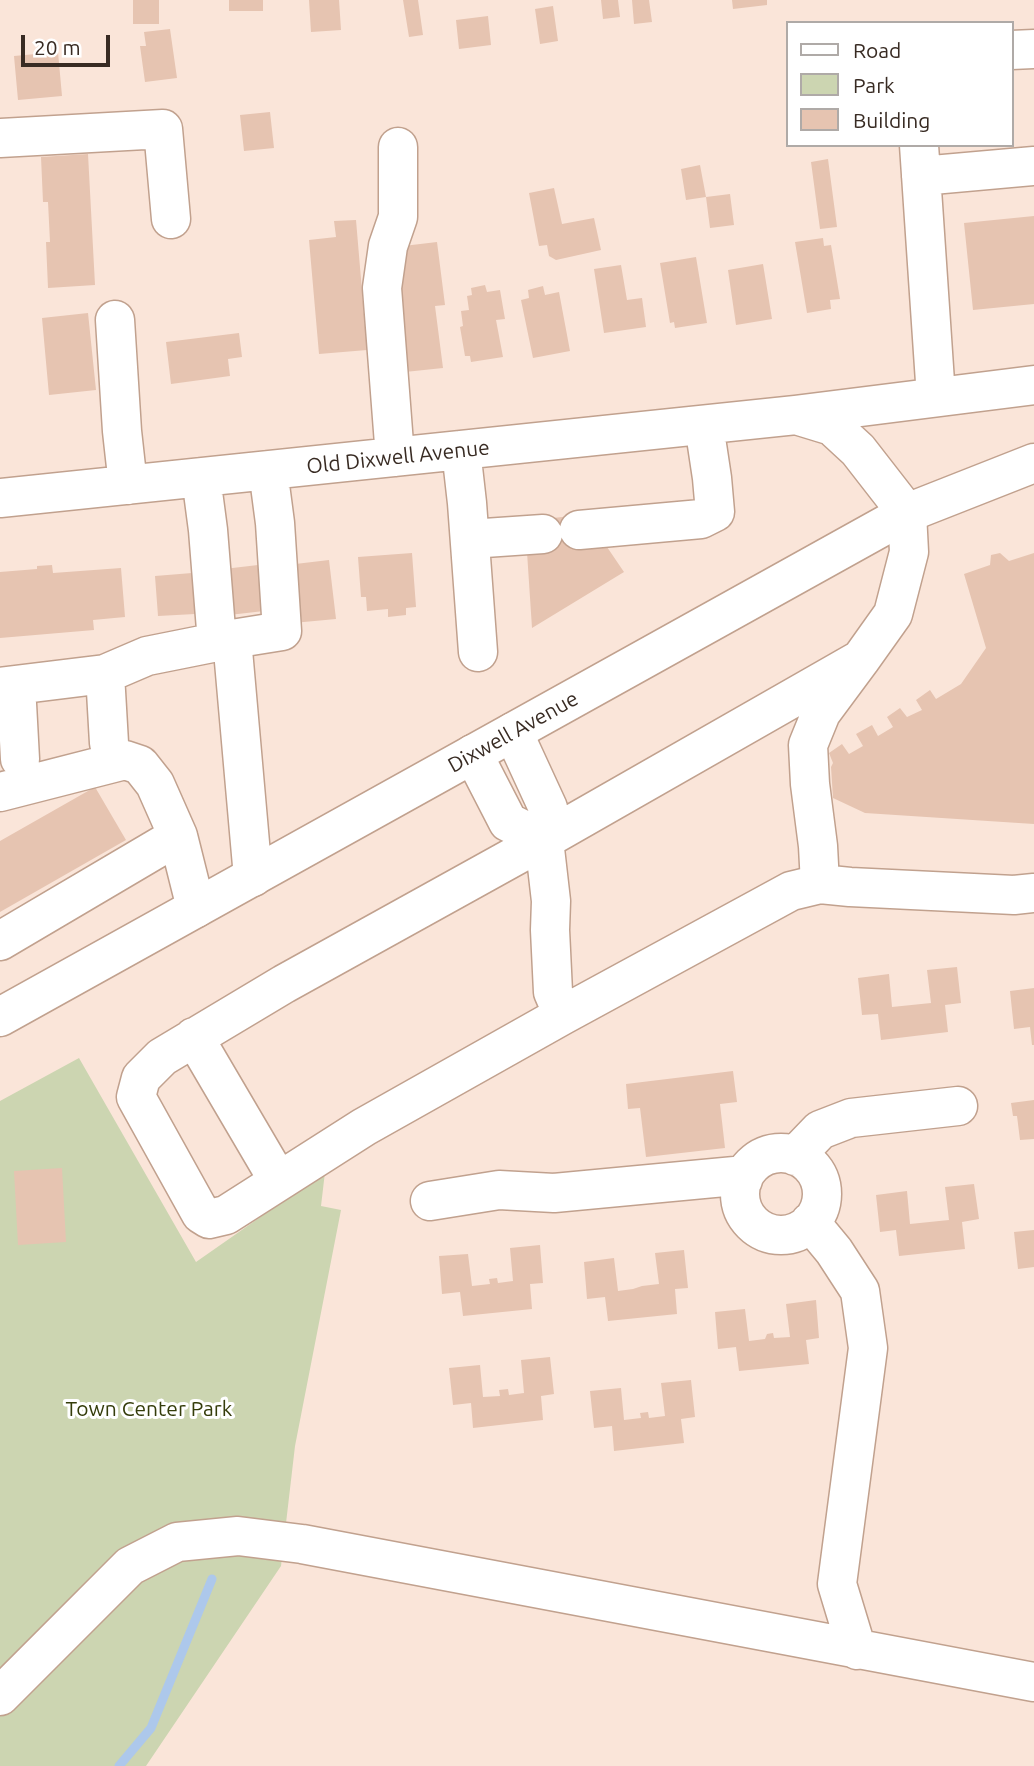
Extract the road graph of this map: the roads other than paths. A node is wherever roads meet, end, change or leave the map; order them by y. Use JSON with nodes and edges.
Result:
{"nodes":[{"id":1,"x":1034,"y":49,"type":"edge"},
{"id":2,"x":1013,"y":50,"type":"edge"},
{"id":3,"x":0,"y":138,"type":"edge"},
{"id":4,"x":398,"y":147,"type":"dead end"},
{"id":5,"x":920,"y":160,"type":"edge"},
{"id":6,"x":1034,"y":166,"type":"edge"},
{"id":7,"x":171,"y":219,"type":"dead end"},
{"id":8,"x":115,"y":320,"type":"dead end"},
{"id":9,"x":1034,"y":385,"type":"edge"},
{"id":10,"x":936,"y":397,"type":"junction"},
{"id":11,"x":796,"y":415,"type":"junction"},
{"id":12,"x":704,"y":425,"type":"junction"},
{"id":13,"x":461,"y":450,"type":"junction"},
{"id":14,"x":395,"y":457,"type":"junction"},
{"id":15,"x":1034,"y":463,"type":"edge"},
{"id":16,"x":268,"y":470,"type":"junction"},
{"id":17,"x":201,"y":477,"type":"junction"},
{"id":18,"x":128,"y":485,"type":"junction"},
{"id":19,"x":0,"y":498,"type":"edge"},
{"id":20,"x":907,"y":513,"type":"junction"},
{"id":21,"x":470,"y":539,"type":"junction"},
{"id":22,"x":225,"y":640,"type":"junction"},
{"id":23,"x":478,"y":652,"type":"dead end"},
{"id":24,"x":861,"y":659,"type":"junction"},
{"id":25,"x":104,"y":674,"type":"junction"},
{"id":26,"x":8,"y":686,"type":"edge"},
{"id":27,"x":513,"y":732,"type":"junction"},
{"id":28,"x":109,"y":744,"type":"dead end"},
{"id":29,"x":473,"y":754,"type":"junction"},
{"id":30,"x":20,"y":759,"type":"dead end"},
{"id":31,"x":0,"y":792,"type":"edge"},
{"id":32,"x":178,"y":836,"type":"junction"},
{"id":33,"x":544,"y":840,"type":"junction"},
{"id":34,"x":253,"y":877,"type":"junction"},
{"id":35,"x":820,"y":884,"type":"junction"},
{"id":36,"x":1034,"y":893,"type":"edge"},
{"id":37,"x":196,"y":908,"type":"junction"},
{"id":38,"x":0,"y":941,"type":"edge"},
{"id":39,"x":563,"y":1016,"type":"junction"},
{"id":40,"x":0,"y":1017,"type":"edge"},
{"id":41,"x":194,"y":1037,"type":"junction"},
{"id":42,"x":958,"y":1106,"type":"dead end"},
{"id":43,"x":795,"y":1156,"type":"junction"},
{"id":44,"x":278,"y":1180,"type":"junction"},
{"id":45,"x":743,"y":1180,"type":"junction"},
{"id":46,"x":430,"y":1201,"type":"dead end"},
{"id":47,"x":810,"y":1222,"type":"junction"},
{"id":48,"x":857,"y":1650,"type":"junction"},
{"id":49,"x":1034,"y":1682,"type":"edge"},
{"id":50,"x":0,"y":1696,"type":"edge"}],
"edges":[{"from":1,"to":2,"type":"street"},
{"from":3,"to":7,"type":"street"},
{"from":4,"to":14,"type":"street"},
{"from":5,"to":6,"type":"street"},
{"from":5,"to":10,"type":"street"},
{"from":8,"to":18,"type":"street"},
{"from":9,"to":10,"type":"street","name":"Old Dixwell Avenue"},
{"from":10,"to":11,"type":"street","name":"Old Dixwell Avenue"},
{"from":11,"to":12,"type":"street","name":"Old Dixwell Avenue"},
{"from":11,"to":20,"type":"street","name":"Old Dixwell Avenue"},
{"from":12,"to":13,"type":"street","name":"Old Dixwell Avenue"},
{"from":12,"to":21,"type":"street"},
{"from":13,"to":14,"type":"street","name":"Old Dixwell Avenue"},
{"from":13,"to":21,"type":"street"},
{"from":14,"to":16,"type":"street","name":"Old Dixwell Avenue"},
{"from":15,"to":20,"type":"street","name":"Dixwell Avenue"},
{"from":16,"to":17,"type":"street","name":"Old Dixwell Avenue"},
{"from":16,"to":22,"type":"street"},
{"from":17,"to":18,"type":"street","name":"Old Dixwell Avenue"},
{"from":17,"to":22,"type":"street"},
{"from":18,"to":19,"type":"street","name":"Old Dixwell Avenue"},
{"from":20,"to":24,"type":"street"},
{"from":20,"to":27,"type":"street","name":"Dixwell Avenue"},
{"from":21,"to":23,"type":"street"},
{"from":22,"to":25,"type":"street"},
{"from":22,"to":34,"type":"street"},
{"from":24,"to":33,"type":"street"},
{"from":24,"to":35,"type":"street"},
{"from":25,"to":26,"type":"street"},
{"from":25,"to":28,"type":"street"},
{"from":26,"to":30,"type":"street"},
{"from":27,"to":29,"type":"street","name":"Dixwell Avenue"},
{"from":27,"to":33,"type":"street"},
{"from":29,"to":33,"type":"street"},
{"from":29,"to":34,"type":"street","name":"Dixwell Avenue"},
{"from":31,"to":32,"type":"street"},
{"from":32,"to":37,"type":"street"},
{"from":32,"to":38,"type":"street"},
{"from":33,"to":39,"type":"street"},
{"from":33,"to":41,"type":"street"},
{"from":34,"to":37,"type":"street","name":"Dixwell Avenue"},
{"from":35,"to":36,"type":"street"},
{"from":35,"to":39,"type":"street"},
{"from":37,"to":40,"type":"street","name":"Dixwell Avenue"},
{"from":39,"to":44,"type":"street"},
{"from":41,"to":44,"type":"street"},
{"from":41,"to":44,"type":"street"},
{"from":42,"to":43,"type":"street"},
{"from":43,"to":45,"type":"street"},
{"from":43,"to":47,"type":"street"},
{"from":45,"to":46,"type":"street"},
{"from":45,"to":47,"type":"street"},
{"from":47,"to":48,"type":"street"},
{"from":48,"to":49,"type":"street"},
{"from":48,"to":50,"type":"street"}]}
